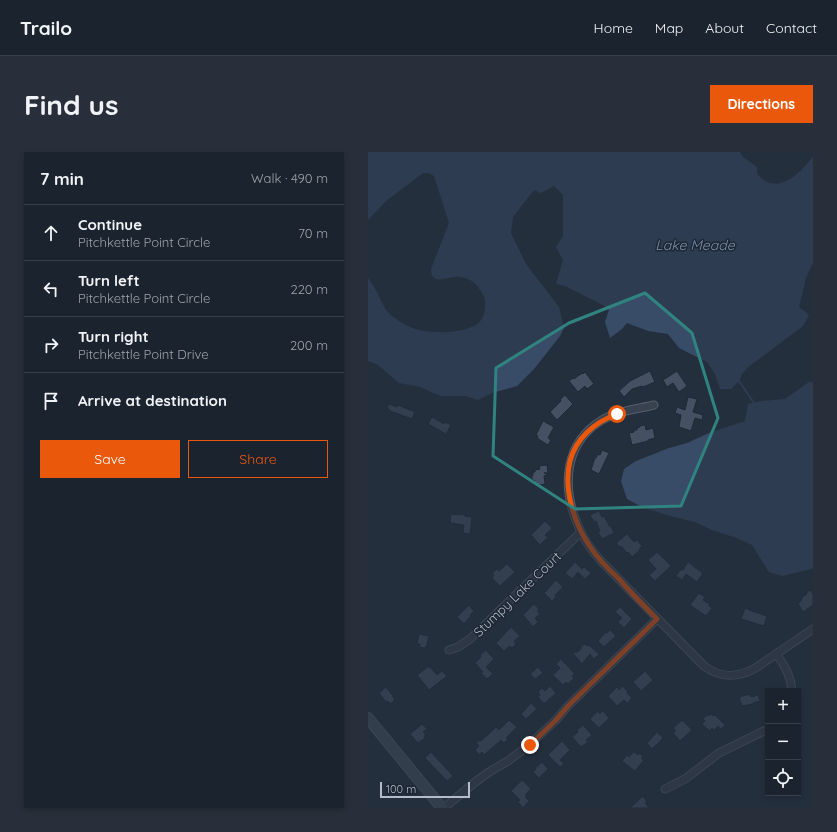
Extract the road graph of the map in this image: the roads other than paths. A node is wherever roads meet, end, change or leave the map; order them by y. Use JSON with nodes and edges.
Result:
{"nodes":[{"id":1,"x":654,"y":405,"type":"dead end"},
{"id":2,"x":581,"y":532,"type":"junction"},
{"id":3,"x":657,"y":619,"type":"junction"},
{"id":4,"x":813,"y":629,"type":"edge"},
{"id":5,"x":449,"y":650,"type":"dead end"},
{"id":6,"x":776,"y":654,"type":"junction"},
{"id":7,"x":792,"y":688,"type":"edge"},
{"id":8,"x":368,"y":718,"type":"edge"},
{"id":9,"x":765,"y":730,"type":"edge"},
{"id":10,"x":665,"y":789,"type":"dead end"},
{"id":11,"x":443,"y":808,"type":"edge"}],
"edges":[{"from":1,"to":2,"type":"street"},
{"from":2,"to":3,"type":"street"},
{"from":2,"to":5,"type":"street","name":"Stumpy Lake Court"},
{"from":3,"to":6,"type":"street"},
{"from":3,"to":11,"type":"street"},
{"from":4,"to":6,"type":"street"},
{"from":6,"to":7,"type":"street"},
{"from":8,"to":11,"type":"main road"},
{"from":9,"to":10,"type":"street"}]}
